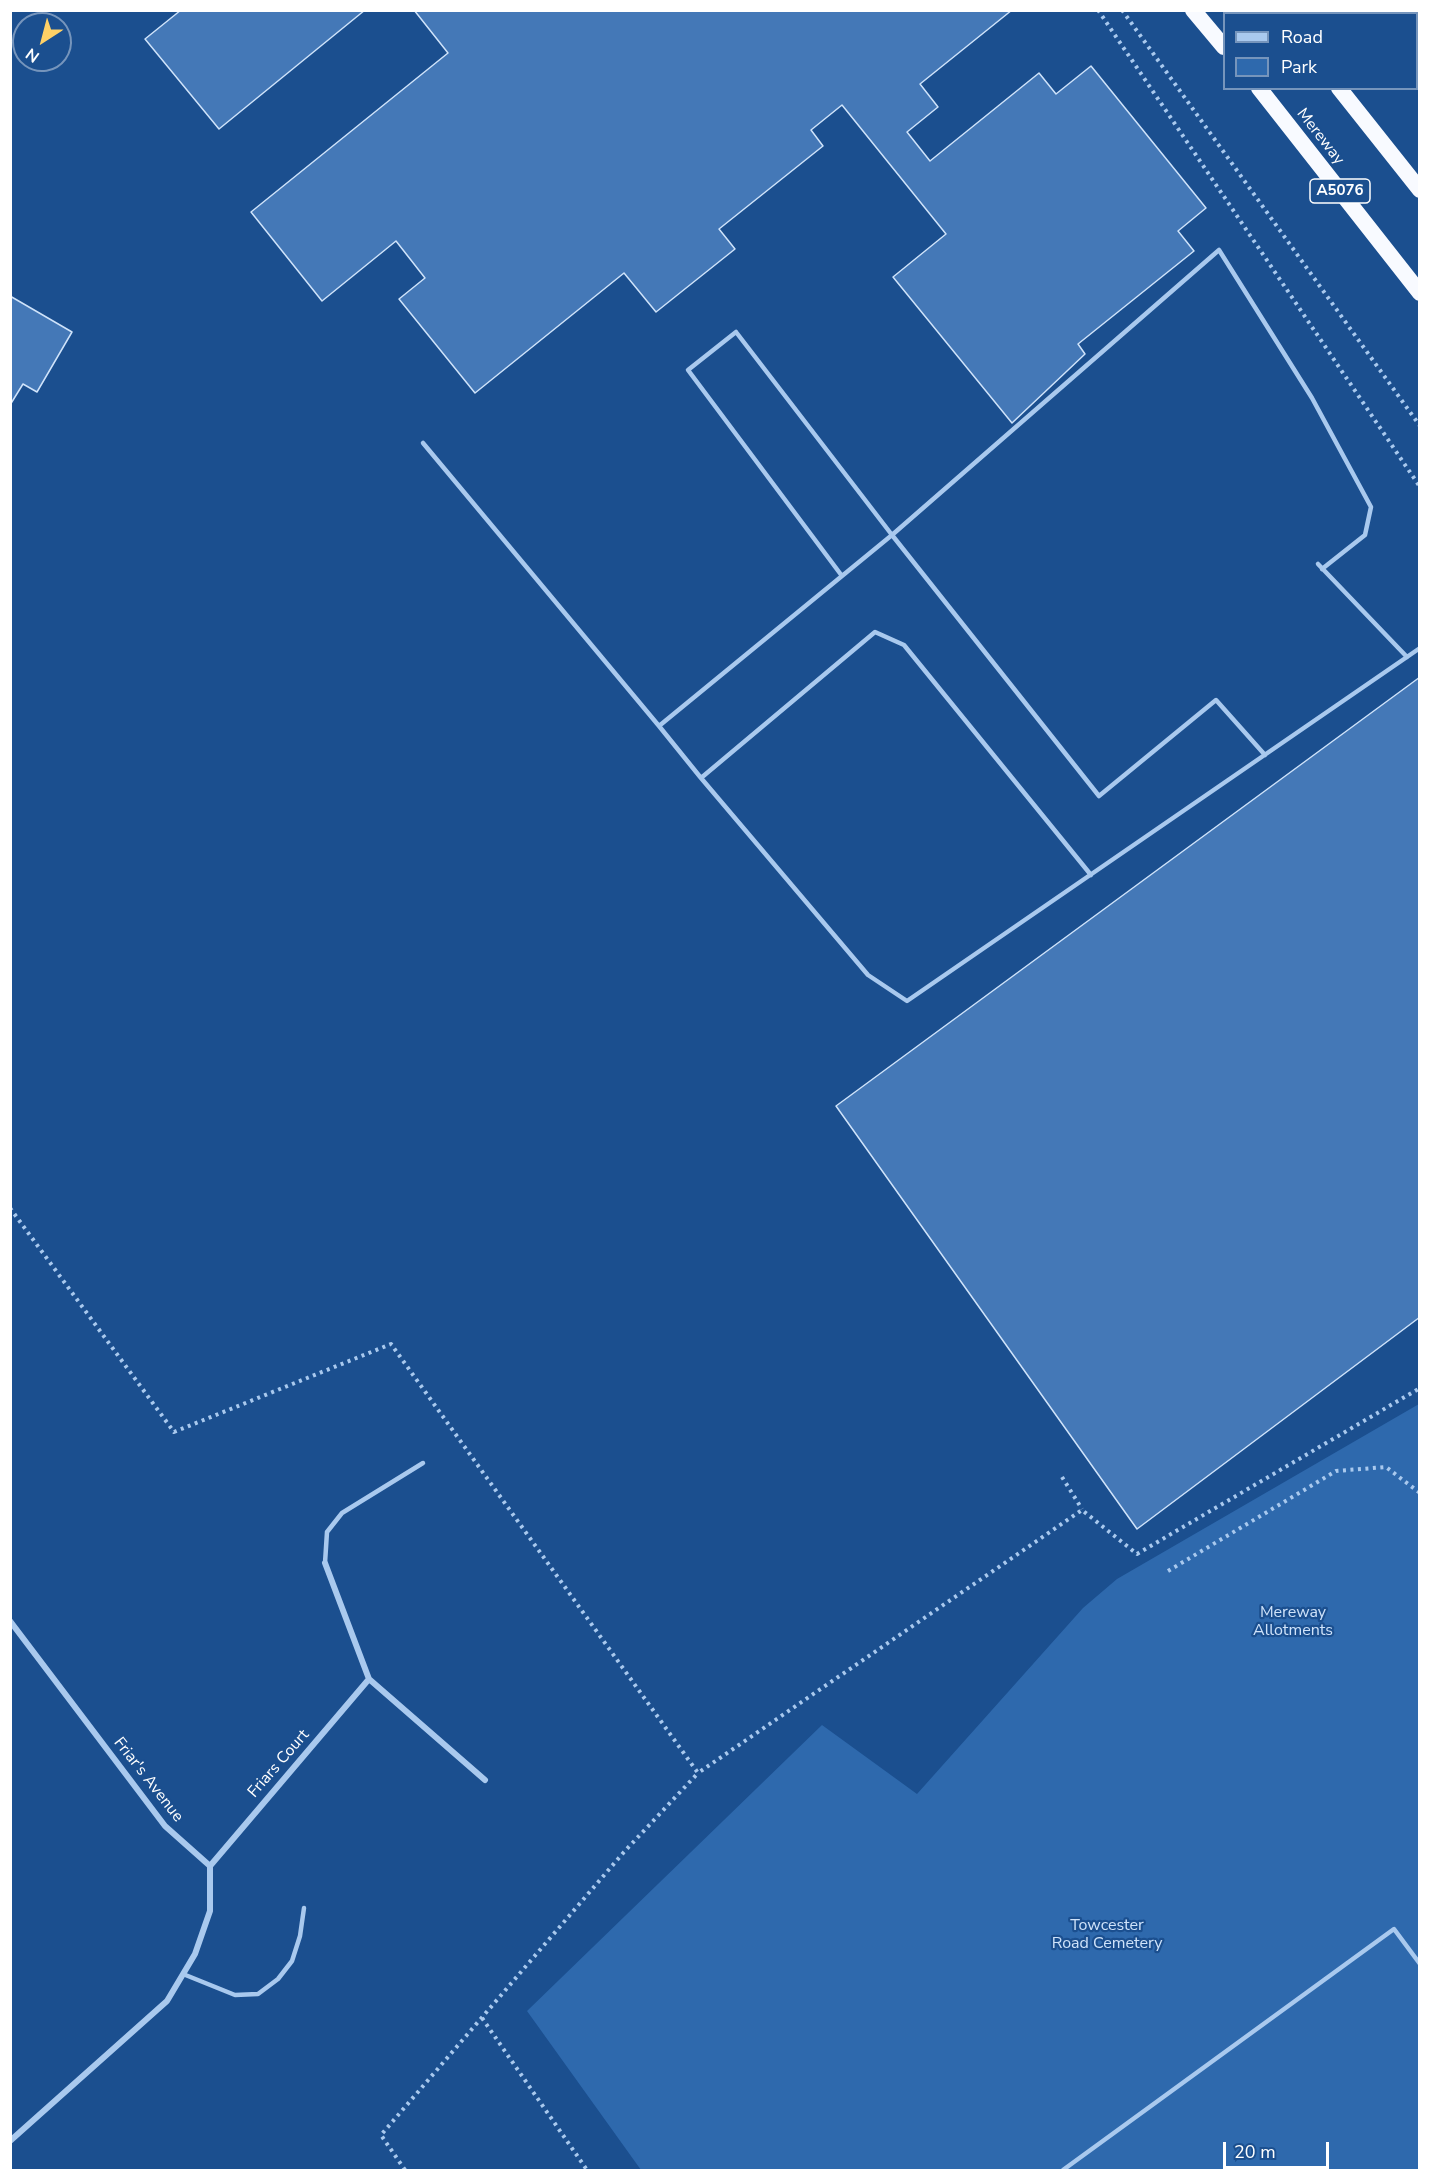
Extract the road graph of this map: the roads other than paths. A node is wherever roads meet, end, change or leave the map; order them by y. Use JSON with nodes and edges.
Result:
{"nodes":[{"id":1,"x":1193,"y":10,"type":"edge"},
{"id":2,"x":1223,"y":46,"type":"edge"},
{"id":3,"x":1261,"y":90,"type":"edge"},
{"id":4,"x":1341,"y":90,"type":"edge"},
{"id":5,"x":1419,"y":190,"type":"edge"},
{"id":6,"x":1419,"y":293,"type":"edge"},
{"id":7,"x":423,"y":443,"type":"dead end"},
{"id":8,"x":892,"y":535,"type":"junction"},
{"id":9,"x":1318,"y":564,"type":"dead end"},
{"id":10,"x":1322,"y":569,"type":"junction"},
{"id":11,"x":842,"y":576,"type":"junction"},
{"id":12,"x":1419,"y":648,"type":"edge"},
{"id":13,"x":1407,"y":657,"type":"junction"},
{"id":14,"x":659,"y":726,"type":"junction"},
{"id":15,"x":1265,"y":755,"type":"junction"},
{"id":16,"x":701,"y":778,"type":"junction"},
{"id":17,"x":1091,"y":874,"type":"junction"},
{"id":18,"x":423,"y":1463,"type":"dead end"},
{"id":19,"x":325,"y":1563,"type":"joint"},
{"id":20,"x":10,"y":1621,"type":"edge"},
{"id":21,"x":369,"y":1679,"type":"junction"},
{"id":22,"x":485,"y":1780,"type":"dead end"},
{"id":23,"x":210,"y":1866,"type":"junction"},
{"id":24,"x":304,"y":1908,"type":"dead end"},
{"id":25,"x":1419,"y":1964,"type":"edge"},
{"id":26,"x":183,"y":1974,"type":"junction"},
{"id":27,"x":10,"y":2141,"type":"edge"},
{"id":28,"x":1063,"y":2170,"type":"edge"}],
"edges":[{"from":1,"to":2,"type":"highway"},
{"from":3,"to":6,"type":"highway","name":"Mereway","number":"A5076"},
{"from":4,"to":5,"type":"highway"},
{"from":7,"to":14,"type":"lane"},
{"from":8,"to":10,"type":"lane"},
{"from":8,"to":11,"type":"lane"},
{"from":8,"to":11,"type":"lane"},
{"from":8,"to":15,"type":"lane"},
{"from":9,"to":10,"type":"lane"},
{"from":10,"to":13,"type":"lane"},
{"from":11,"to":14,"type":"lane"},
{"from":12,"to":13,"type":"lane"},
{"from":13,"to":15,"type":"lane"},
{"from":14,"to":16,"type":"lane"},
{"from":15,"to":17,"type":"lane"},
{"from":16,"to":17,"type":"lane"},
{"from":16,"to":17,"type":"lane"},
{"from":18,"to":19,"type":"lane"},
{"from":19,"to":21,"type":"street"},
{"from":20,"to":23,"type":"street","name":"Friar's Avenue"},
{"from":21,"to":22,"type":"street"},
{"from":21,"to":23,"type":"street","name":"Friars Court"},
{"from":23,"to":26,"type":"street"},
{"from":24,"to":26,"type":"lane"},
{"from":25,"to":28,"type":"lane"},
{"from":26,"to":27,"type":"street"}]}
